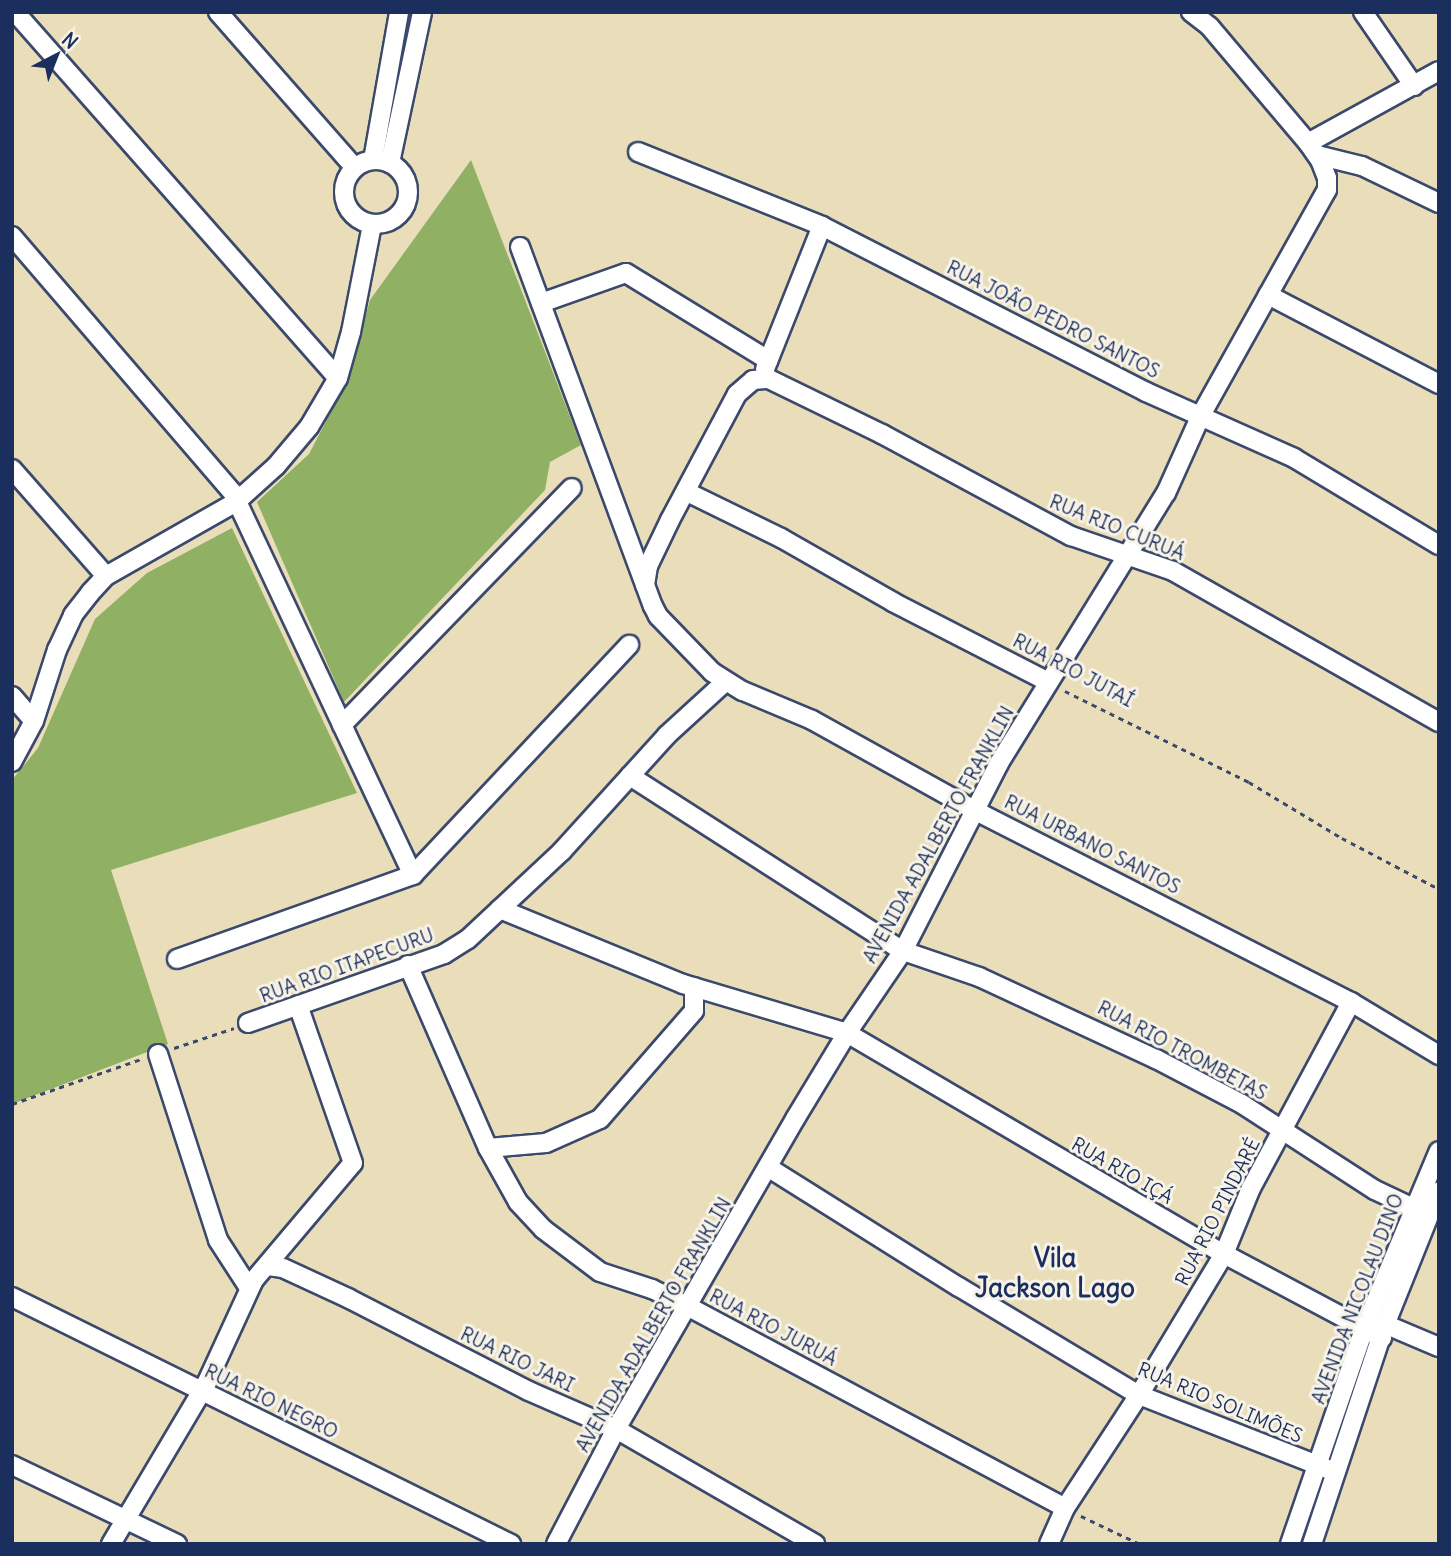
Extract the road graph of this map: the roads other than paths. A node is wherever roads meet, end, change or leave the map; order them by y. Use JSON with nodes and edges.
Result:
{"nodes":[{"id":1,"x":15,"y":12,"type":"edge"},
{"id":2,"x":218,"y":12,"type":"edge"},
{"id":3,"x":399,"y":12,"type":"edge"},
{"id":4,"x":422,"y":12,"type":"edge"},
{"id":5,"x":1191,"y":12,"type":"edge"},
{"id":6,"x":1363,"y":12,"type":"edge"},
{"id":7,"x":1439,"y":71,"type":"edge"},
{"id":8,"x":1415,"y":86,"type":"junction"},
{"id":9,"x":1313,"y":149,"type":"junction"},
{"id":10,"x":638,"y":152,"type":"dead end"},
{"id":11,"x":382,"y":161,"type":"junction"},
{"id":12,"x":354,"y":167,"type":"junction"},
{"id":13,"x":1439,"y":203,"type":"edge"},
{"id":14,"x":372,"y":225,"type":"junction"},
{"id":15,"x":822,"y":226,"type":"junction"},
{"id":16,"x":12,"y":236,"type":"edge"},
{"id":17,"x":520,"y":247,"type":"dead end"},
{"id":18,"x":1268,"y":295,"type":"junction"},
{"id":19,"x":541,"y":303,"type":"junction"},
{"id":20,"x":768,"y":360,"type":"junction"},
{"id":21,"x":338,"y":377,"type":"junction"},
{"id":22,"x":768,"y":380,"type":"junction"},
{"id":23,"x":1439,"y":384,"type":"edge"},
{"id":24,"x":1201,"y":415,"type":"junction"},
{"id":25,"x":12,"y":469,"type":"edge"},
{"id":26,"x":572,"y":488,"type":"dead end"},
{"id":27,"x":687,"y":492,"type":"junction"},
{"id":28,"x":236,"y":502,"type":"junction"},
{"id":29,"x":1439,"y":545,"type":"edge"},
{"id":30,"x":1129,"y":555,"type":"junction"},
{"id":31,"x":106,"y":576,"type":"junction"},
{"id":32,"x":645,"y":585,"type":"junction"},
{"id":33,"x":629,"y":645,"type":"dead end"},
{"id":34,"x":1047,"y":681,"type":"junction"},
{"id":35,"x":725,"y":682,"type":"junction"},
{"id":36,"x":12,"y":696,"type":"edge"},
{"id":37,"x":34,"y":721,"type":"junction"},
{"id":38,"x":1439,"y":722,"type":"edge"},
{"id":39,"x":342,"y":725,"type":"junction"},
{"id":40,"x":12,"y":762,"type":"edge"},
{"id":41,"x":630,"y":776,"type":"junction"},
{"id":42,"x":976,"y":811,"type":"junction"},
{"id":43,"x":413,"y":875,"type":"junction"},
{"id":44,"x":500,"y":909,"type":"junction"},
{"id":45,"x":903,"y":951,"type":"junction"},
{"id":46,"x":177,"y":959,"type":"dead end"},
{"id":47,"x":408,"y":965,"type":"junction"},
{"id":48,"x":694,"y":986,"type":"junction"},
{"id":49,"x":1351,"y":1002,"type":"junction"},
{"id":50,"x":298,"y":1005,"type":"junction"},
{"id":51,"x":248,"y":1023,"type":"road end"},
{"id":52,"x":847,"y":1033,"type":"junction"},
{"id":53,"x":158,"y":1054,"type":"road end"},
{"id":54,"x":1439,"y":1055,"type":"edge"},
{"id":55,"x":1284,"y":1130,"type":"junction"},
{"id":56,"x":488,"y":1147,"type":"junction"},
{"id":57,"x":1439,"y":1151,"type":"edge"},
{"id":58,"x":769,"y":1168,"type":"junction"},
{"id":59,"x":1439,"y":1191,"type":"edge"},
{"id":60,"x":1422,"y":1212,"type":"junction"},
{"id":61,"x":1224,"y":1254,"type":"junction"},
{"id":62,"x":268,"y":1266,"type":"junction"},
{"id":63,"x":250,"y":1288,"type":"junction"},
{"id":64,"x":12,"y":1297,"type":"edge"},
{"id":65,"x":689,"y":1307,"type":"junction"},
{"id":66,"x":1375,"y":1327,"type":"junction"},
{"id":67,"x":1439,"y":1347,"type":"edge"},
{"id":68,"x":201,"y":1392,"type":"junction"},
{"id":69,"x":1139,"y":1395,"type":"junction"},
{"id":70,"x":616,"y":1429,"type":"junction"},
{"id":71,"x":12,"y":1465,"type":"edge"},
{"id":72,"x":1317,"y":1466,"type":"junction"},
{"id":73,"x":1335,"y":1472,"type":"junction"},
{"id":74,"x":1065,"y":1508,"type":"junction"},
{"id":75,"x":127,"y":1519,"type":"junction"},
{"id":76,"x":111,"y":1544,"type":"edge"},
{"id":77,"x":177,"y":1544,"type":"edge"},
{"id":78,"x":511,"y":1544,"type":"edge"},
{"id":79,"x":556,"y":1544,"type":"edge"},
{"id":80,"x":816,"y":1544,"type":"edge"},
{"id":81,"x":1049,"y":1544,"type":"edge"},
{"id":82,"x":1290,"y":1544,"type":"edge"},
{"id":83,"x":1312,"y":1544,"type":"edge"}],
"edges":[{"from":1,"to":21,"type":"street"},
{"from":2,"to":12,"type":"street"},
{"from":3,"to":11,"type":"street"},
{"from":4,"to":11,"type":"street"},
{"from":5,"to":9,"type":"street"},
{"from":6,"to":8,"type":"street"},
{"from":7,"to":8,"type":"street"},
{"from":8,"to":9,"type":"street"},
{"from":9,"to":13,"type":"street"},
{"from":9,"to":18,"type":"street","name":"AVENIDA ADALBERTO FRANKLIN"},
{"from":10,"to":15,"type":"street","name":"RUA JOÃO PEDRO SANTOS"},
{"from":11,"to":12,"type":"street"},
{"from":11,"to":14,"type":"street"},
{"from":12,"to":14,"type":"street"},
{"from":14,"to":21,"type":"street"},
{"from":15,"to":20,"type":"street"},
{"from":15,"to":24,"type":"street","name":"RUA JOÃO PEDRO SANTOS"},
{"from":16,"to":28,"type":"street"},
{"from":17,"to":19,"type":"street","name":"RUA URBANO SANTOS"},
{"from":18,"to":23,"type":"street"},
{"from":18,"to":24,"type":"street","name":"AVENIDA ADALBERTO FRANKLIN"},
{"from":19,"to":20,"type":"street"},
{"from":19,"to":32,"type":"street","name":"RUA URBANO SANTOS"},
{"from":20,"to":22,"type":"street"},
{"from":21,"to":28,"type":"street"},
{"from":22,"to":27,"type":"street"},
{"from":22,"to":30,"type":"street","name":"RUA RIO CURUÁ"},
{"from":24,"to":29,"type":"street","name":"RUA JOÃO PEDRO SANTOS"},
{"from":24,"to":30,"type":"street","name":"AVENIDA ADALBERTO FRANKLIN"},
{"from":25,"to":31,"type":"street"},
{"from":26,"to":39,"type":"street"},
{"from":27,"to":32,"type":"street"},
{"from":27,"to":34,"type":"street","name":"RUA RIO JUTAÍ"},
{"from":28,"to":31,"type":"street"},
{"from":28,"to":39,"type":"street"},
{"from":30,"to":34,"type":"street","name":"AVENIDA ADALBERTO FRANKLIN"},
{"from":30,"to":38,"type":"street","name":"RUA RIO CURUÁ"},
{"from":31,"to":37,"type":"street"},
{"from":32,"to":35,"type":"street","name":"RUA URBANO SANTOS"},
{"from":33,"to":43,"type":"street"},
{"from":34,"to":42,"type":"street","name":"AVENIDA ADALBERTO FRANKLIN"},
{"from":35,"to":41,"type":"street","name":"RUA RIO ITAPECURU"},
{"from":35,"to":42,"type":"street","name":"RUA URBANO SANTOS"},
{"from":36,"to":37,"type":"street"},
{"from":37,"to":40,"type":"street"},
{"from":39,"to":43,"type":"street"},
{"from":41,"to":44,"type":"street","name":"RUA RIO ITAPECURU"},
{"from":41,"to":45,"type":"street","name":"RUA RIO TROMBETAS"},
{"from":42,"to":45,"type":"street","name":"AVENIDA ADALBERTO FRANKLIN"},
{"from":42,"to":49,"type":"street","name":"RUA URBANO SANTOS"},
{"from":43,"to":46,"type":"street"},
{"from":44,"to":47,"type":"street","name":"RUA RIO ITAPECURU"},
{"from":44,"to":48,"type":"street","name":"RUA RIO IÇÁ"},
{"from":45,"to":52,"type":"street","name":"AVENIDA ADALBERTO FRANKLIN"},
{"from":45,"to":55,"type":"street","name":"RUA RIO TROMBETAS"},
{"from":47,"to":50,"type":"street","name":"RUA RIO ITAPECURU"},
{"from":47,"to":56,"type":"street","name":"RUA RIO JURUÁ"},
{"from":48,"to":52,"type":"street","name":"RUA RIO IÇÁ"},
{"from":48,"to":56,"type":"street"},
{"from":49,"to":54,"type":"street","name":"RUA URBANO SANTOS"},
{"from":49,"to":55,"type":"street","name":"RUA RIO PINDARÉ"},
{"from":50,"to":51,"type":"street","name":"RUA RIO ITAPECURU"},
{"from":50,"to":62,"type":"street"},
{"from":52,"to":58,"type":"street","name":"AVENIDA ADALBERTO FRANKLIN"},
{"from":52,"to":61,"type":"street","name":"RUA RIO IÇÁ"},
{"from":53,"to":63,"type":"street"},
{"from":55,"to":60,"type":"street","name":"RUA RIO TROMBETAS"},
{"from":55,"to":61,"type":"street","name":"RUA RIO PINDARÉ"},
{"from":56,"to":65,"type":"street","name":"RUA RIO JURUÁ"},
{"from":57,"to":60,"type":"street","name":"AVENIDA NICOLAU DINO"},
{"from":58,"to":65,"type":"street","name":"AVENIDA ADALBERTO FRANKLIN"},
{"from":58,"to":69,"type":"street","name":"RUA RIO SOLIMÕES"},
{"from":59,"to":60,"type":"street","name":"AVENIDA NICOLAU DINO"},
{"from":60,"to":66,"type":"street","name":"AVENIDA NICOLAU DINO"},
{"from":61,"to":66,"type":"street","name":"RUA RIO IÇÁ"},
{"from":61,"to":69,"type":"street","name":"RUA RIO PINDARÉ"},
{"from":62,"to":63,"type":"street"},
{"from":62,"to":70,"type":"street","name":"RUA RIO JARI"},
{"from":63,"to":68,"type":"street"},
{"from":64,"to":68,"type":"street","name":"RUA RIO NEGRO"},
{"from":65,"to":70,"type":"street","name":"AVENIDA ADALBERTO FRANKLIN"},
{"from":65,"to":74,"type":"street","name":"RUA RIO JURUÁ"},
{"from":66,"to":67,"type":"street","name":"RUA RIO IÇÁ"},
{"from":66,"to":72,"type":"street","name":"AVENIDA NICOLAU DINO"},
{"from":66,"to":73,"type":"street","name":"AVENIDA NICOLAU DINO"},
{"from":68,"to":75,"type":"street"},
{"from":68,"to":78,"type":"street","name":"RUA RIO NEGRO"},
{"from":69,"to":72,"type":"street","name":"RUA RIO SOLIMÕES"},
{"from":69,"to":74,"type":"street","name":"RUA RIO PINDARÉ"},
{"from":70,"to":79,"type":"street","name":"AVENIDA ADALBERTO FRANKLIN"},
{"from":70,"to":80,"type":"street","name":"RUA RIO JARI"},
{"from":71,"to":75,"type":"street"},
{"from":72,"to":73,"type":"street","name":"RUA RIO SOLIMÕES"},
{"from":72,"to":82,"type":"street","name":"AVENIDA NICOLAU DINO"},
{"from":73,"to":83,"type":"street","name":"AVENIDA NICOLAU DINO"},
{"from":74,"to":81,"type":"street","name":"RUA RIO PINDARÉ"},
{"from":75,"to":76,"type":"street"},
{"from":75,"to":77,"type":"street"}]}
